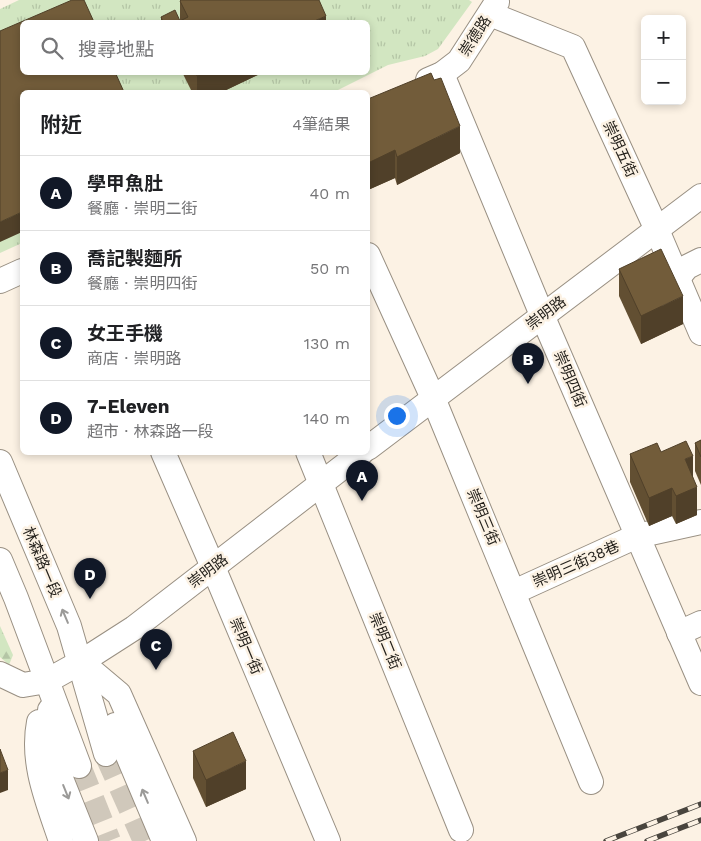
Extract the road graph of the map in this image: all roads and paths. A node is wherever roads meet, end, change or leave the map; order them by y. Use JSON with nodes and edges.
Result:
{"nodes":[{"id":1,"x":494,"y":7,"type":"edge"},
{"id":2,"x":442,"y":74,"type":"junction"},
{"id":3,"x":405,"y":89,"type":"edge"},
{"id":4,"x":701,"y":196,"type":"edge"},
{"id":5,"x":657,"y":230,"type":"junction"},
{"id":6,"x":370,"y":259,"type":"edge"},
{"id":7,"x":701,"y":260,"type":"edge"},
{"id":8,"x":20,"y":272,"type":"edge"},
{"id":9,"x":701,"y":273,"type":"edge"},
{"id":10,"x":678,"y":278,"type":"junction"},
{"id":11,"x":0,"y":281,"type":"edge"},
{"id":12,"x":542,"y":315,"type":"junction"},
{"id":13,"x":701,"y":333,"type":"edge"},
{"id":14,"x":433,"y":398,"type":"junction"},
{"id":15,"x":370,"y":446,"type":"edge"},
{"id":16,"x":164,"y":455,"type":"edge"},
{"id":17,"x":309,"y":455,"type":"edge"},
{"id":18,"x":358,"y":455,"type":"edge"},
{"id":19,"x":0,"y":462,"type":"edge"},
{"id":20,"x":322,"y":484,"type":"junction"},
{"id":21,"x":701,"y":522,"type":"edge"},
{"id":22,"x":637,"y":536,"type":"junction"},
{"id":23,"x":0,"y":560,"type":"edge"},
{"id":24,"x":213,"y":567,"type":"junction"},
{"id":25,"x":514,"y":592,"type":"junction"},
{"id":26,"x":701,"y":624,"type":"edge"},
{"id":27,"x":679,"y":633,"type":"junction"},
{"id":28,"x":81,"y":662,"type":"junction"},
{"id":29,"x":0,"y":674,"type":"edge"},
{"id":30,"x":47,"y":681,"type":"junction"},
{"id":31,"x":701,"y":683,"type":"edge"},
{"id":32,"x":106,"y":754,"type":"tunnel mouth"},
{"id":33,"x":79,"y":766,"type":"tunnel mouth"},
{"id":34,"x":592,"y":782,"type":"dead end"},
{"id":35,"x":461,"y":830,"type":"dead end"},
{"id":36,"x":61,"y":841,"type":"edge"},
{"id":37,"x":86,"y":841,"type":"edge"},
{"id":38,"x":164,"y":841,"type":"edge"},
{"id":39,"x":184,"y":841,"type":"edge"},
{"id":40,"x":328,"y":841,"type":"edge"}],
"edges":[{"from":1,"to":2,"type":"street","name":"崇德路"},
{"from":1,"to":5,"type":"street","name":"崇明五街"},
{"from":2,"to":3,"type":"street","name":"崇德路"},
{"from":2,"to":12,"type":"street","name":"崇明四街"},
{"from":4,"to":5,"type":"street","name":"崇明路"},
{"from":5,"to":10,"type":"street","name":"崇明五街"},
{"from":5,"to":12,"type":"street","name":"崇明路"},
{"from":6,"to":14,"type":"street","name":"崇明三街"},
{"from":7,"to":10,"type":"street"},
{"from":8,"to":11,"type":"street"},
{"from":9,"to":10,"type":"street"},
{"from":10,"to":13,"type":"street","name":"崇明五街"},
{"from":12,"to":14,"type":"street","name":"崇明路"},
{"from":12,"to":22,"type":"street","name":"崇明四街"},
{"from":14,"to":15,"type":"street","name":"崇明路"},
{"from":14,"to":25,"type":"street","name":"崇明三街"},
{"from":16,"to":24,"type":"street","name":"崇明一街"},
{"from":17,"to":20,"type":"street","name":"崇明二街"},
{"from":18,"to":20,"type":"street","name":"崇明路"},
{"from":28,"to":19,"type":"street","name":"林森路一段","one_way":true},
{"from":20,"to":24,"type":"street","name":"崇明路"},
{"from":20,"to":35,"type":"street","name":"崇明二街"},
{"from":21,"to":22,"type":"street","name":"崇明三街38巷"},
{"from":22,"to":25,"type":"street","name":"崇明三街38巷"},
{"from":22,"to":27,"type":"street","name":"崇明四街"},
{"from":23,"to":30,"type":"street"},
{"from":24,"to":28,"type":"street","name":"崇明路"},
{"from":24,"to":40,"type":"street","name":"崇明一街"},
{"from":25,"to":34,"type":"street","name":"崇明三街"},
{"from":26,"to":27,"type":"street"},
{"from":27,"to":31,"type":"street","name":"崇明四街"},
{"from":28,"to":30,"type":"street","name":"崇明路"},
{"from":28,"to":32,"type":"street","name":"林森路一段"},
{"from":38,"to":28,"type":"street","name":"林森路一段","one_way":true},
{"from":28,"to":39,"type":"street"},
{"from":29,"to":30,"type":"street"},
{"from":30,"to":33,"type":"street"},
{"from":30,"to":36,"type":"street"},
{"from":30,"to":37,"type":"street","one_way":true}]}
